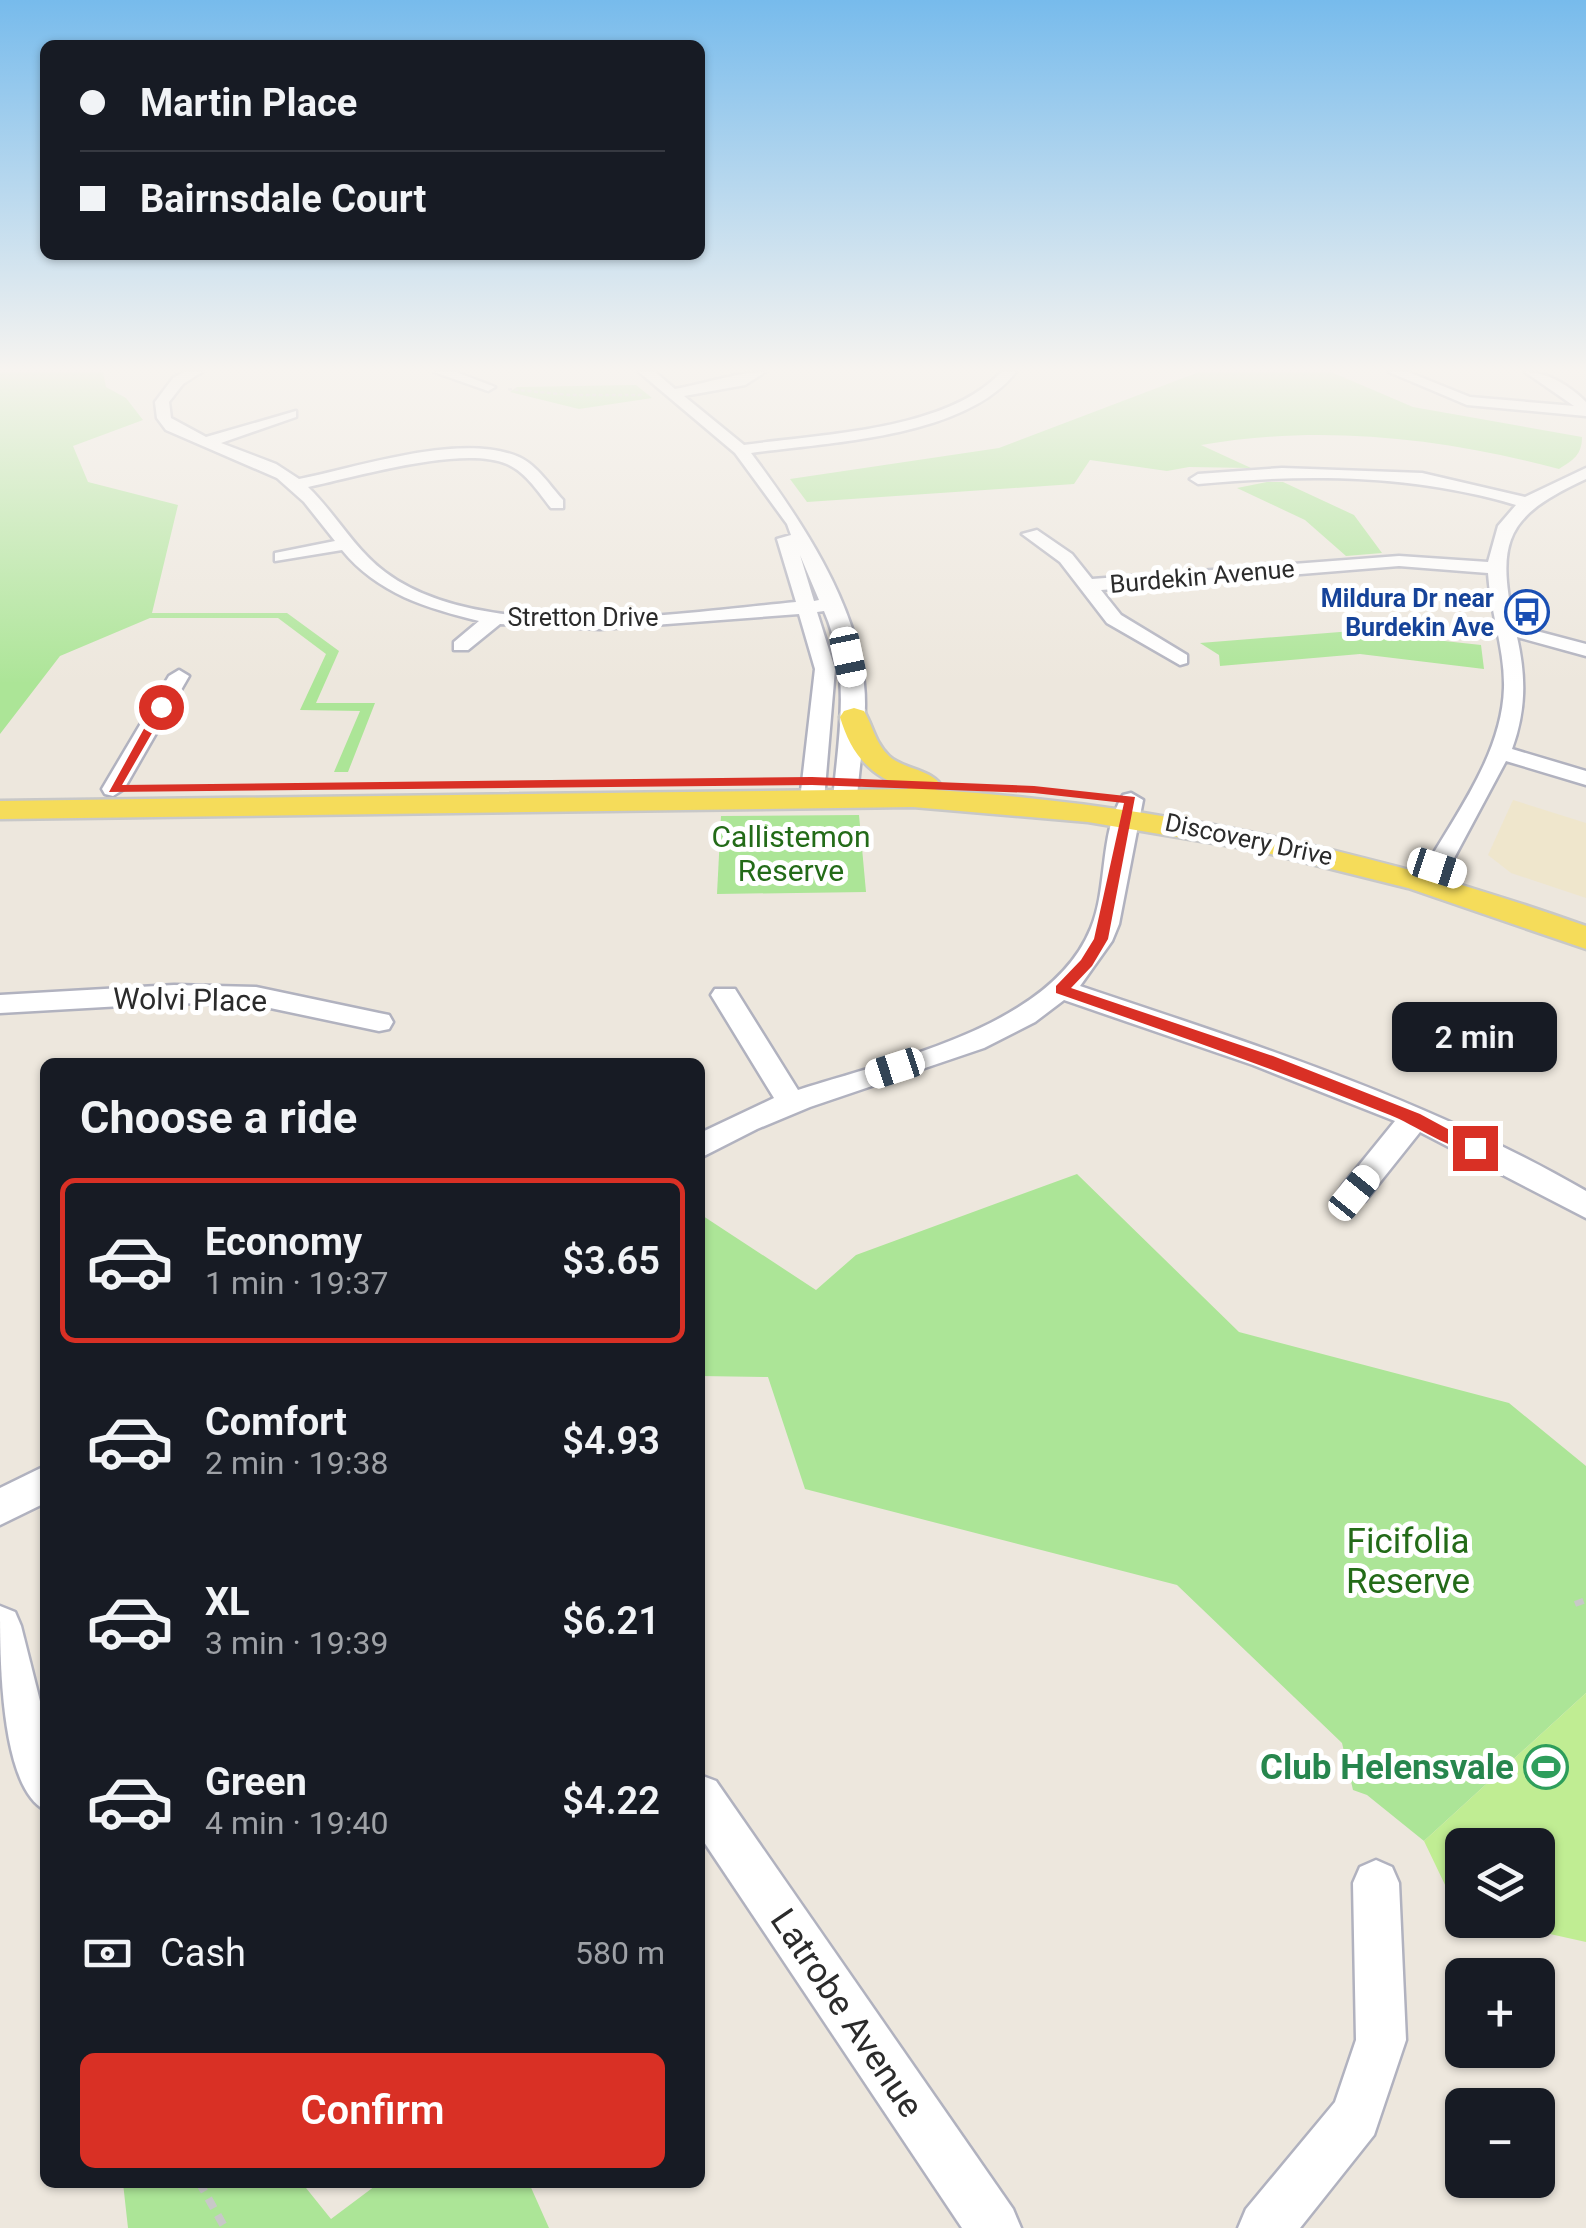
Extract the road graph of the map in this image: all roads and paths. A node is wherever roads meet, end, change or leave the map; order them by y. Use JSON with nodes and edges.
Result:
{"nodes":[{"id":1,"x":285,"y":476,"type":"edge"},
{"id":2,"x":341,"y":476,"type":"edge"},
{"id":3,"x":531,"y":476,"type":"edge"},
{"id":4,"x":760,"y":476,"type":"edge"},
{"id":5,"x":1230,"y":476,"type":"edge"},
{"id":6,"x":1404,"y":476,"type":"edge"},
{"id":7,"x":1578,"y":476,"type":"edge"},
{"id":8,"x":1198,"y":479,"type":"dead end"},
{"id":9,"x":295,"y":485,"type":"junction"},
{"id":10,"x":776,"y":498,"type":"junction"},
{"id":11,"x":1528,"y":502,"type":"junction"},
{"id":12,"x":557,"y":504,"type":"dead end"},
{"id":13,"x":1031,"y":534,"type":"dead end"},
{"id":14,"x":347,"y":544,"type":"junction"},
{"id":15,"x":280,"y":558,"type":"dead end"},
{"id":16,"x":1495,"y":568,"type":"junction"},
{"id":17,"x":1090,"y":585,"type":"junction"},
{"id":18,"x":830,"y":605,"type":"junction"},
{"id":19,"x":806,"y":606,"type":"junction"},
{"id":20,"x":496,"y":617,"type":"junction"},
{"id":21,"x":1507,"y":630,"type":"junction"},
{"id":22,"x":461,"y":646,"type":"dead end"},
{"id":23,"x":1580,"y":649,"type":"edge"},
{"id":24,"x":1180,"y":658,"type":"dead end"},
{"id":25,"x":1527,"y":659,"type":"junction"},
{"id":26,"x":179,"y":676,"type":"dead end"},
{"id":27,"x":854,"y":717,"type":"junction"},
{"id":28,"x":1499,"y":752,"type":"junction"},
{"id":29,"x":1586,"y":778,"type":"edge"},
{"id":30,"x":925,"y":784,"type":"junction"},
{"id":31,"x":113,"y":789,"type":"junction"},
{"id":32,"x":812,"y":790,"type":"junction"},
{"id":33,"x":845,"y":790,"type":"junction"},
{"id":34,"x":0,"y":791,"type":"edge"},
{"id":35,"x":1128,"y":807,"type":"junction"},
{"id":36,"x":0,"y":810,"type":"edge"},
{"id":37,"x":1433,"y":876,"type":"junction"},
{"id":38,"x":1586,"y":919,"type":"edge"},
{"id":39,"x":1586,"y":938,"type":"edge"},
{"id":40,"x":1062,"y":990,"type":"junction"},
{"id":41,"x":725,"y":995,"type":"dead end"},
{"id":42,"x":0,"y":1004,"type":"edge"},
{"id":43,"x":379,"y":1022,"type":"dead end"},
{"id":44,"x":791,"y":1102,"type":"junction"},
{"id":45,"x":1414,"y":1118,"type":"junction"},
{"id":46,"x":705,"y":1144,"type":"edge"},
{"id":47,"x":1354,"y":1193,"type":"dead end"},
{"id":48,"x":1586,"y":1206,"type":"edge"},
{"id":49,"x":40,"y":1486,"type":"edge"},
{"id":50,"x":0,"y":1508,"type":"edge"},
{"id":51,"x":1586,"y":1600,"type":"edge"},
{"id":52,"x":1576,"y":1604,"type":"dead end"},
{"id":53,"x":0,"y":1626,"type":"edge"},
{"id":54,"x":40,"y":1779,"type":"edge"},
{"id":55,"x":705,"y":1804,"type":"edge"},
{"id":56,"x":1376,"y":1883,"type":"dead end"},
{"id":57,"x":202,"y":2188,"type":"edge"},
{"id":58,"x":225,"y":2228,"type":"edge"},
{"id":59,"x":994,"y":2228,"type":"edge"},
{"id":60,"x":1265,"y":2228,"type":"edge"}],
"edges":[{"from":1,"to":9,"type":"street","name":"Stretton Drive"},
{"from":2,"to":9,"type":"street"},
{"from":3,"to":12,"type":"street"},
{"from":4,"to":10,"type":"street"},
{"from":5,"to":8,"type":"street"},
{"from":6,"to":11,"type":"street"},
{"from":7,"to":11,"type":"street"},
{"from":9,"to":14,"type":"street","name":"Stretton Drive"},
{"from":10,"to":18,"type":"street"},
{"from":10,"to":19,"type":"street"},
{"from":11,"to":16,"type":"street"},
{"from":13,"to":17,"type":"street"},
{"from":14,"to":15,"type":"street"},
{"from":14,"to":20,"type":"street","name":"Stretton Drive"},
{"from":16,"to":17,"type":"street","name":"Burdekin Avenue"},
{"from":16,"to":21,"type":"street"},
{"from":17,"to":24,"type":"street"},
{"from":18,"to":19,"type":"street","name":"Stretton Drive"},
{"from":18,"to":27,"type":"street"},
{"from":19,"to":20,"type":"street","name":"Stretton Drive"},
{"from":19,"to":32,"type":"street"},
{"from":20,"to":22,"type":"street"},
{"from":21,"to":23,"type":"street"},
{"from":21,"to":25,"type":"street"},
{"from":23,"to":25,"type":"street"},
{"from":25,"to":28,"type":"street"},
{"from":26,"to":31,"type":"street"},
{"from":27,"to":30,"type":"main road"},
{"from":27,"to":33,"type":"street"},
{"from":28,"to":29,"type":"street"},
{"from":28,"to":37,"type":"street"},
{"from":30,"to":33,"type":"main road","name":"Discovery Drive"},
{"from":30,"to":35,"type":"main road","name":"Discovery Drive"},
{"from":31,"to":32,"type":"main road","name":"Discovery Drive"},
{"from":31,"to":34,"type":"main road","name":"Discovery Drive"},
{"from":32,"to":33,"type":"main road","name":"Discovery Drive"},
{"from":32,"to":36,"type":"main road","name":"Discovery Drive"},
{"from":33,"to":35,"type":"main road","name":"Discovery Drive"},
{"from":35,"to":37,"type":"main road","name":"Discovery Drive"},
{"from":35,"to":40,"type":"street"},
{"from":37,"to":38,"type":"main road","name":"Discovery Drive"},
{"from":37,"to":39,"type":"main road","name":"Discovery Drive"},
{"from":40,"to":44,"type":"street"},
{"from":40,"to":45,"type":"street"},
{"from":41,"to":44,"type":"street"},
{"from":42,"to":43,"type":"street","name":"Wolvi Place"},
{"from":44,"to":46,"type":"street"},
{"from":45,"to":47,"type":"street"},
{"from":45,"to":48,"type":"street"},
{"from":49,"to":50,"type":"street"},
{"from":51,"to":52,"type":"path"},
{"from":53,"to":54,"type":"street"},
{"from":55,"to":59,"type":"street","name":"Latrobe Avenue"},
{"from":56,"to":60,"type":"street"},
{"from":57,"to":58,"type":"path"}]}
